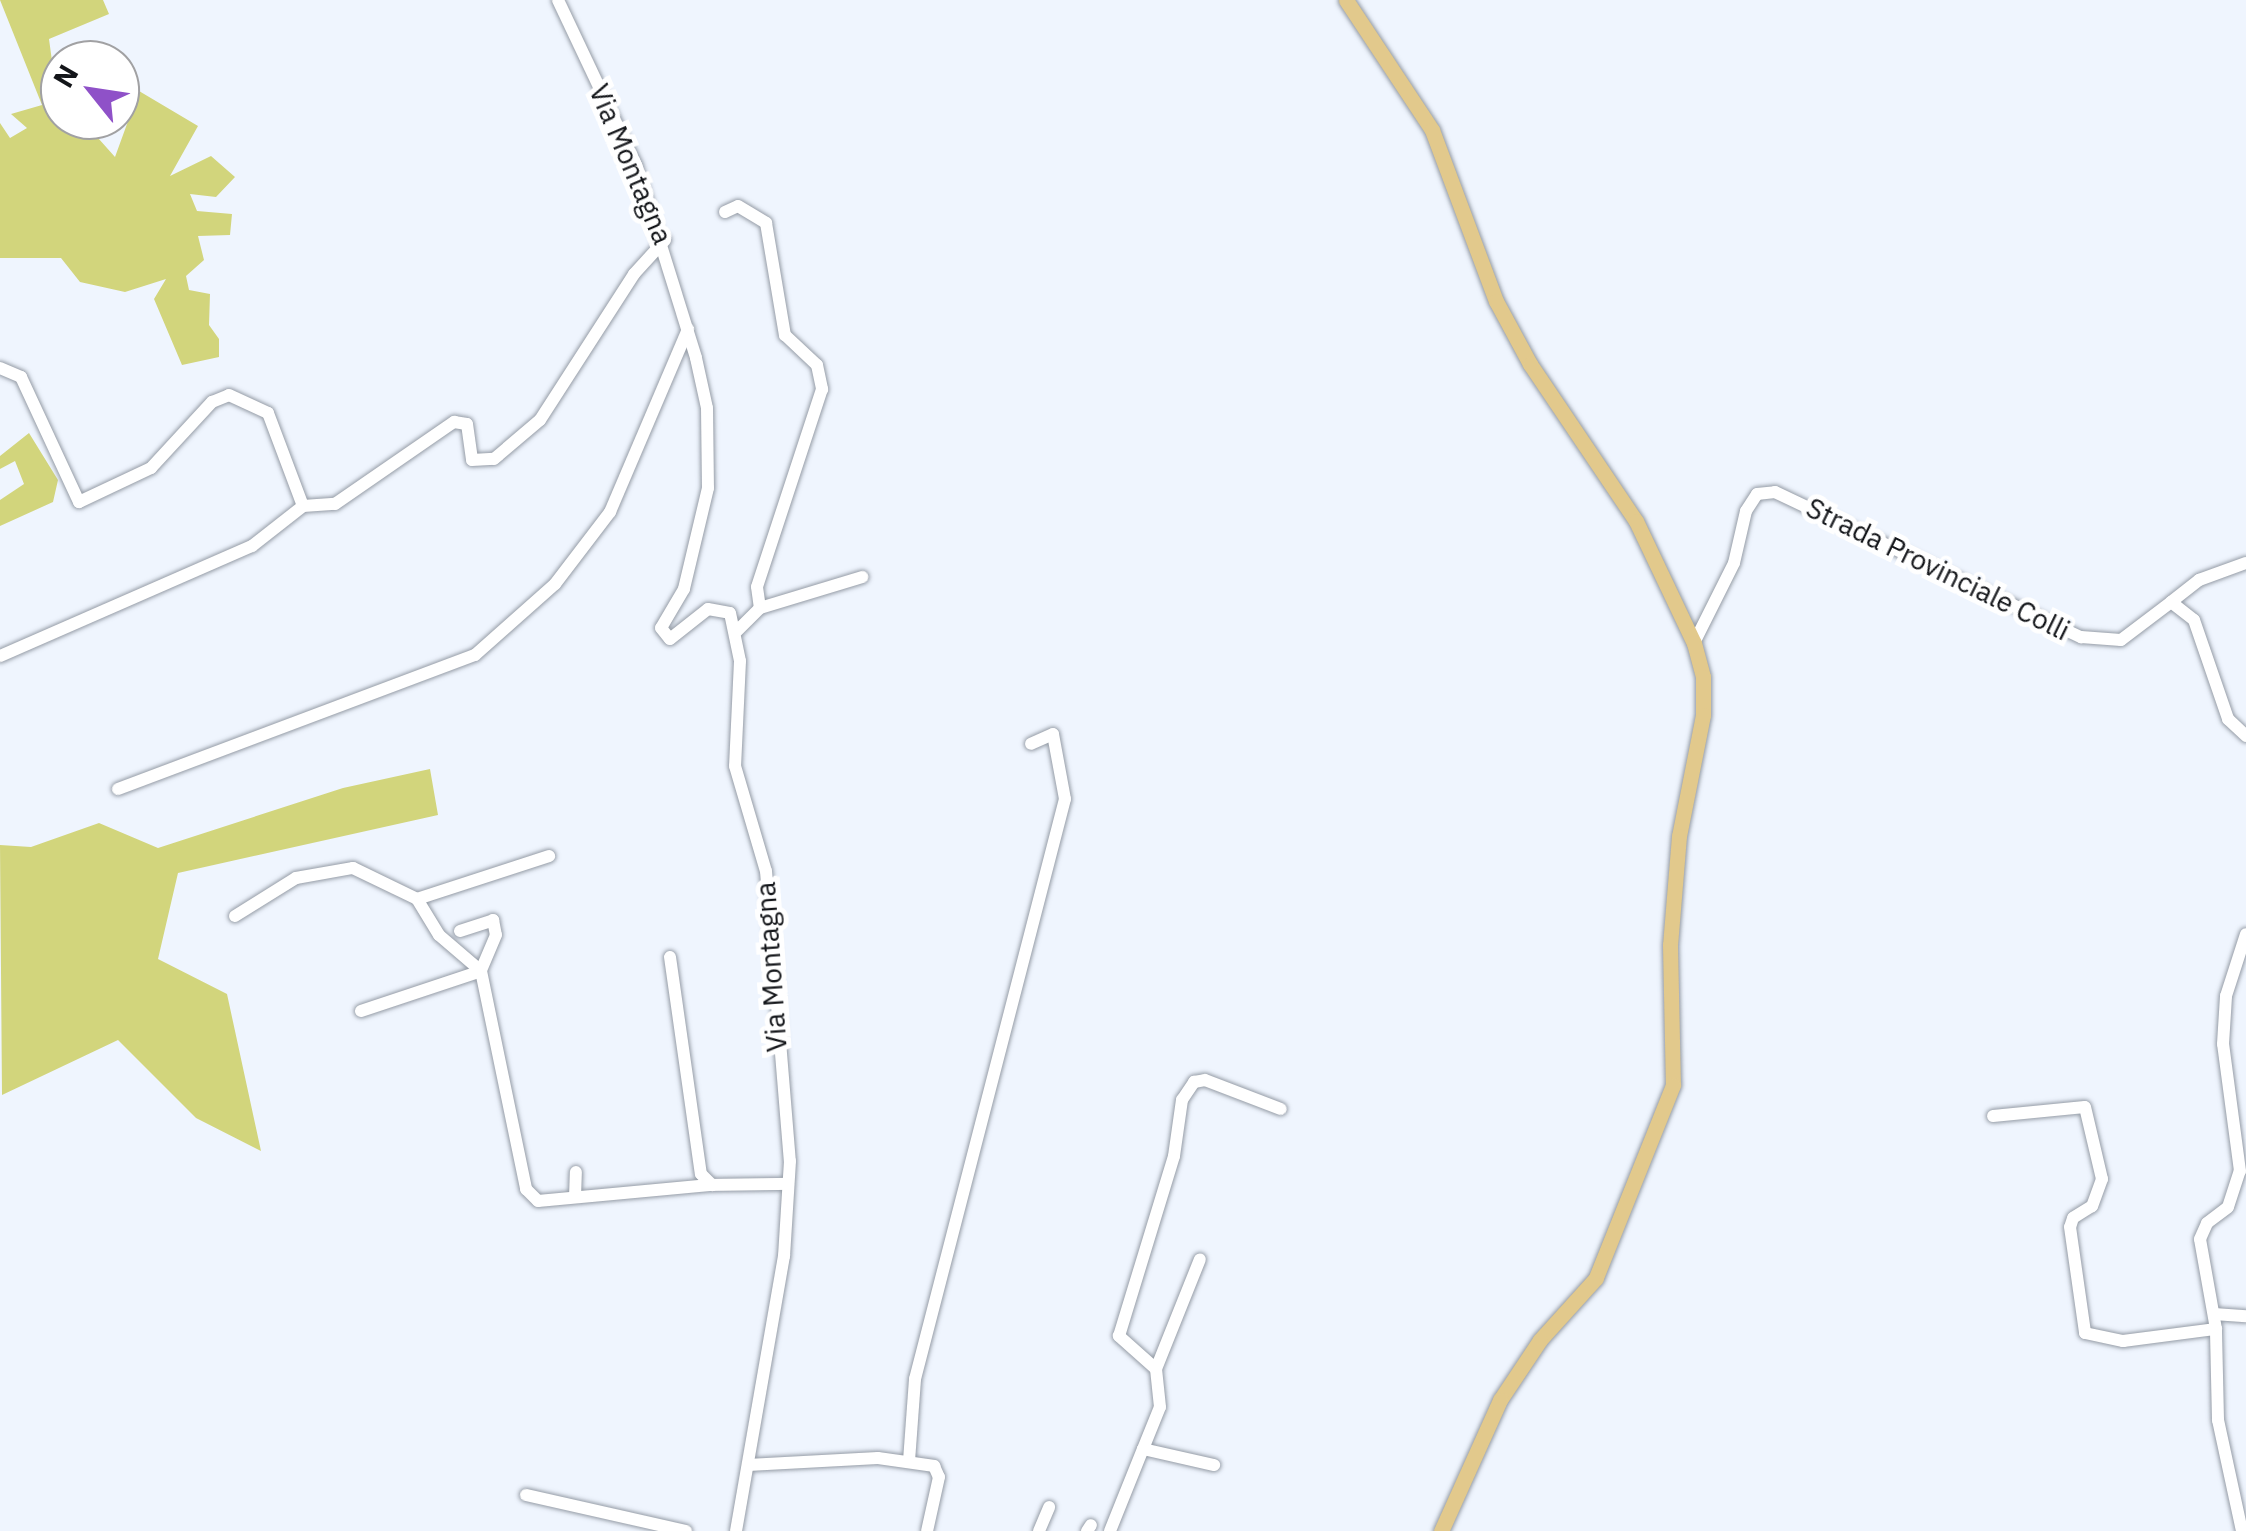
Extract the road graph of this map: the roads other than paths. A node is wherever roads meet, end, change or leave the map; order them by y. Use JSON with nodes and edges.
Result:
{"nodes":[{"id":1,"x":558,"y":0,"type":"edge"},
{"id":2,"x":1346,"y":0,"type":"edge"},
{"id":3,"x":726,"y":212,"type":"dead end"},
{"id":4,"x":664,"y":240,"type":"junction"},
{"id":5,"x":688,"y":329,"type":"junction"},
{"id":6,"x":0,"y":368,"type":"edge"},
{"id":7,"x":303,"y":506,"type":"junction"},
{"id":8,"x":2246,"y":562,"type":"edge"},
{"id":9,"x":862,"y":577,"type":"dead end"},
{"id":10,"x":2171,"y":602,"type":"junction"},
{"id":11,"x":760,"y":608,"type":"junction"},
{"id":12,"x":738,"y":631,"type":"junction"},
{"id":13,"x":1694,"y":643,"type":"junction"},
{"id":14,"x":0,"y":656,"type":"edge"},
{"id":15,"x":2246,"y":736,"type":"edge"},
{"id":16,"x":1031,"y":744,"type":"dead end"},
{"id":17,"x":118,"y":789,"type":"dead end"},
{"id":18,"x":549,"y":856,"type":"dead end"},
{"id":19,"x":418,"y":900,"type":"junction"},
{"id":20,"x":236,"y":916,"type":"dead end"},
{"id":21,"x":460,"y":931,"type":"dead end"},
{"id":22,"x":2246,"y":934,"type":"edge"},
{"id":23,"x":670,"y":957,"type":"dead end"},
{"id":24,"x":481,"y":971,"type":"junction"},
{"id":25,"x":360,"y":1010,"type":"dead end"},
{"id":26,"x":1281,"y":1109,"type":"dead end"},
{"id":27,"x":1993,"y":1116,"type":"dead end"},
{"id":28,"x":2243,"y":1160,"type":"edge"},
{"id":29,"x":576,"y":1172,"type":"dead end"},
{"id":30,"x":712,"y":1184,"type":"junction"},
{"id":31,"x":788,"y":1184,"type":"junction"},
{"id":32,"x":575,"y":1197,"type":"junction"},
{"id":33,"x":1200,"y":1259,"type":"dead end"},
{"id":34,"x":2246,"y":1316,"type":"edge"},
{"id":35,"x":2215,"y":1322,"type":"junction"},
{"id":36,"x":1156,"y":1369,"type":"junction"},
{"id":37,"x":1143,"y":1449,"type":"junction"},
{"id":38,"x":909,"y":1460,"type":"junction"},
{"id":39,"x":748,"y":1464,"type":"junction"},
{"id":40,"x":1214,"y":1464,"type":"dead end"},
{"id":41,"x":526,"y":1494,"type":"dead end"},
{"id":42,"x":1048,"y":1507,"type":"dead end"},
{"id":43,"x":686,"y":1531,"type":"edge"},
{"id":44,"x":736,"y":1531,"type":"edge"},
{"id":45,"x":927,"y":1531,"type":"edge"},
{"id":46,"x":1039,"y":1531,"type":"edge"},
{"id":47,"x":1110,"y":1531,"type":"edge"},
{"id":48,"x":1441,"y":1531,"type":"edge"},
{"id":49,"x":2242,"y":1531,"type":"edge"}],
"edges":[{"from":1,"to":4,"type":"street","name":"Via Montagna"},
{"from":2,"to":13,"type":"main road"},
{"from":3,"to":11,"type":"street"},
{"from":4,"to":5,"type":"street","name":"Via Montagna"},
{"from":4,"to":7,"type":"street"},
{"from":5,"to":12,"type":"street","name":"Via Montagna"},
{"from":5,"to":17,"type":"street"},
{"from":6,"to":7,"type":"street"},
{"from":7,"to":14,"type":"street"},
{"from":8,"to":10,"type":"street"},
{"from":9,"to":11,"type":"street"},
{"from":10,"to":13,"type":"street","name":"Strada Provinciale Colli"},
{"from":10,"to":15,"type":"street"},
{"from":11,"to":12,"type":"street"},
{"from":12,"to":31,"type":"street","name":"Via Montagna"},
{"from":13,"to":48,"type":"main road"},
{"from":16,"to":38,"type":"street"},
{"from":18,"to":19,"type":"street"},
{"from":19,"to":20,"type":"street"},
{"from":19,"to":24,"type":"street"},
{"from":21,"to":24,"type":"street"},
{"from":22,"to":28,"type":"street"},
{"from":23,"to":30,"type":"street"},
{"from":24,"to":25,"type":"street"},
{"from":24,"to":32,"type":"street"},
{"from":26,"to":36,"type":"street"},
{"from":27,"to":35,"type":"street"},
{"from":28,"to":35,"type":"street"},
{"from":29,"to":32,"type":"street"},
{"from":30,"to":31,"type":"street"},
{"from":30,"to":32,"type":"street"},
{"from":31,"to":39,"type":"street","name":"Via Montagna"},
{"from":33,"to":36,"type":"street"},
{"from":34,"to":35,"type":"street"},
{"from":35,"to":49,"type":"street"},
{"from":36,"to":37,"type":"street"},
{"from":37,"to":40,"type":"street"},
{"from":37,"to":47,"type":"street"},
{"from":38,"to":39,"type":"street"},
{"from":38,"to":45,"type":"street"},
{"from":39,"to":44,"type":"street","name":"Via Montagna"},
{"from":41,"to":43,"type":"street"},
{"from":42,"to":46,"type":"street"}]}
